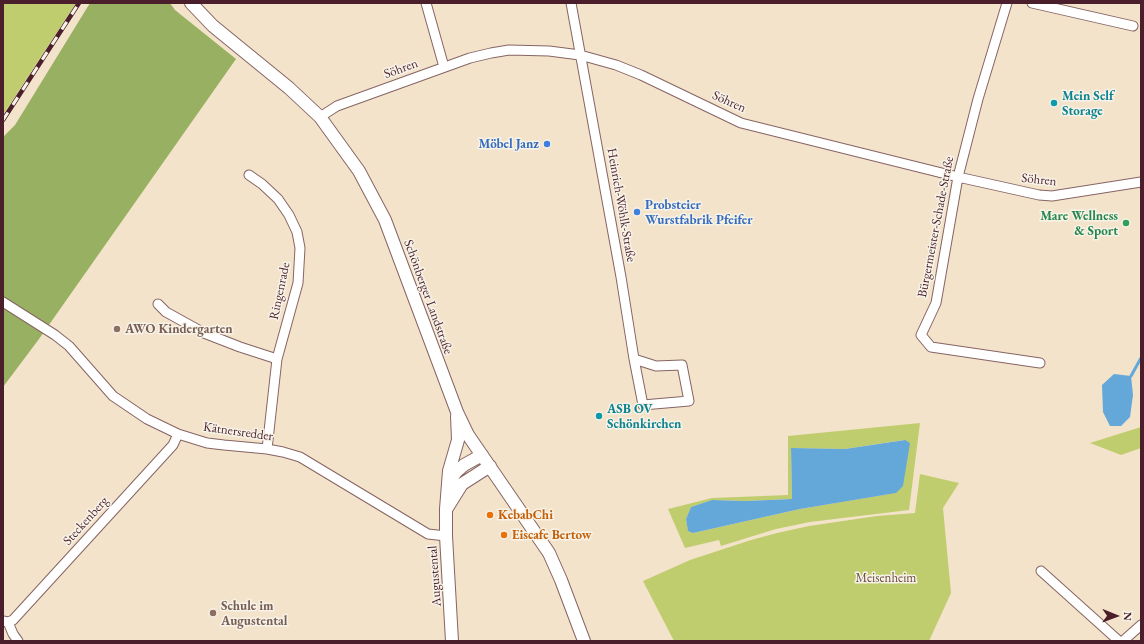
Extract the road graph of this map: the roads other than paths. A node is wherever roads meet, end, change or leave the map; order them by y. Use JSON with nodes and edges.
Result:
{"nodes":[{"id":1,"x":191,"y":3,"type":"edge"},
{"id":2,"x":426,"y":3,"type":"edge"},
{"id":3,"x":571,"y":3,"type":"edge"},
{"id":4,"x":1007,"y":3,"type":"edge"},
{"id":5,"x":1032,"y":3,"type":"edge"},
{"id":6,"x":1133,"y":26,"type":"dead end"},
{"id":7,"x":580,"y":55,"type":"junction"},
{"id":8,"x":444,"y":67,"type":"junction"},
{"id":9,"x":320,"y":117,"type":"junction"},
{"id":10,"x":249,"y":175,"type":"dead end"},
{"id":11,"x":958,"y":178,"type":"junction"},
{"id":12,"x":1141,"y":182,"type":"edge"},
{"id":13,"x":3,"y":302,"type":"edge"},
{"id":14,"x":158,"y":304,"type":"dead end"},
{"id":15,"x":277,"y":359,"type":"junction"},
{"id":16,"x":634,"y":359,"type":"junction"},
{"id":17,"x":1040,"y":363,"type":"dead end"},
{"id":18,"x":457,"y":412,"type":"junction"},
{"id":19,"x":178,"y":434,"type":"junction"},
{"id":20,"x":267,"y":449,"type":"junction"},
{"id":21,"x":482,"y":455,"type":"junction"},
{"id":22,"x":490,"y":466,"type":"junction"},
{"id":23,"x":447,"y":485,"type":"junction"},
{"id":24,"x":446,"y":509,"type":"junction"},
{"id":25,"x":446,"y":536,"type":"junction"},
{"id":26,"x":1041,"y":571,"type":"dead end"},
{"id":27,"x":6,"y":621,"type":"edge"},
{"id":28,"x":1141,"y":625,"type":"edge"},
{"id":29,"x":18,"y":641,"type":"edge"},
{"id":30,"x":452,"y":641,"type":"edge"},
{"id":31,"x":584,"y":641,"type":"edge"},
{"id":32,"x":1119,"y":641,"type":"edge"},
{"id":33,"x":1123,"y":641,"type":"edge"}],
"edges":[{"from":1,"to":9,"type":"main road","name":"Schönberger Landstraße"},
{"from":2,"to":8,"type":"street"},
{"from":3,"to":7,"type":"street","name":"Heinrich-Wöhlk-Straße"},
{"from":4,"to":11,"type":"street","name":"Bürgermeister-Schade-Straße"},
{"from":5,"to":6,"type":"street"},
{"from":7,"to":8,"type":"street","name":"Söhren"},
{"from":7,"to":11,"type":"street","name":"Söhren"},
{"from":7,"to":16,"type":"street","name":"Heinrich-Wöhlk-Straße"},
{"from":8,"to":9,"type":"street","name":"Söhren"},
{"from":9,"to":18,"type":"main road","name":"Schönberger Landstraße"},
{"from":10,"to":15,"type":"street","name":"Ringenrade"},
{"from":11,"to":12,"type":"street","name":"Söhren"},
{"from":11,"to":17,"type":"street","name":"Bürgermeister-Schade-Straße"},
{"from":13,"to":19,"type":"street","name":"Kätnersredder"},
{"from":14,"to":15,"type":"street"},
{"from":15,"to":20,"type":"street","name":"Ringenrade"},
{"from":16,"to":16,"type":"street","name":"Heinrich-Wöhlk-Straße"},
{"from":18,"to":21,"type":"main road","name":"Schönberger Landstraße"},
{"from":18,"to":23,"type":"main road","name":"Augustental"},
{"from":19,"to":20,"type":"street","name":"Kätnersredder"},
{"from":19,"to":27,"type":"street","name":"Steckenberg"},
{"from":20,"to":25,"type":"street","name":"Kätnersredder"},
{"from":21,"to":22,"type":"main road","name":"Schönberger Landstraße"},
{"from":21,"to":23,"type":"main road"},
{"from":22,"to":24,"type":"main road"},
{"from":22,"to":31,"type":"main road","name":"Schönberger Landstraße"},
{"from":23,"to":24,"type":"main road","name":"Augustental"},
{"from":24,"to":25,"type":"main road","name":"Augustental"},
{"from":25,"to":30,"type":"main road","name":"Augustental"},
{"from":26,"to":32,"type":"street"},
{"from":27,"to":29,"type":"street","name":"Steckenberg"},
{"from":28,"to":33,"type":"street"}]}
